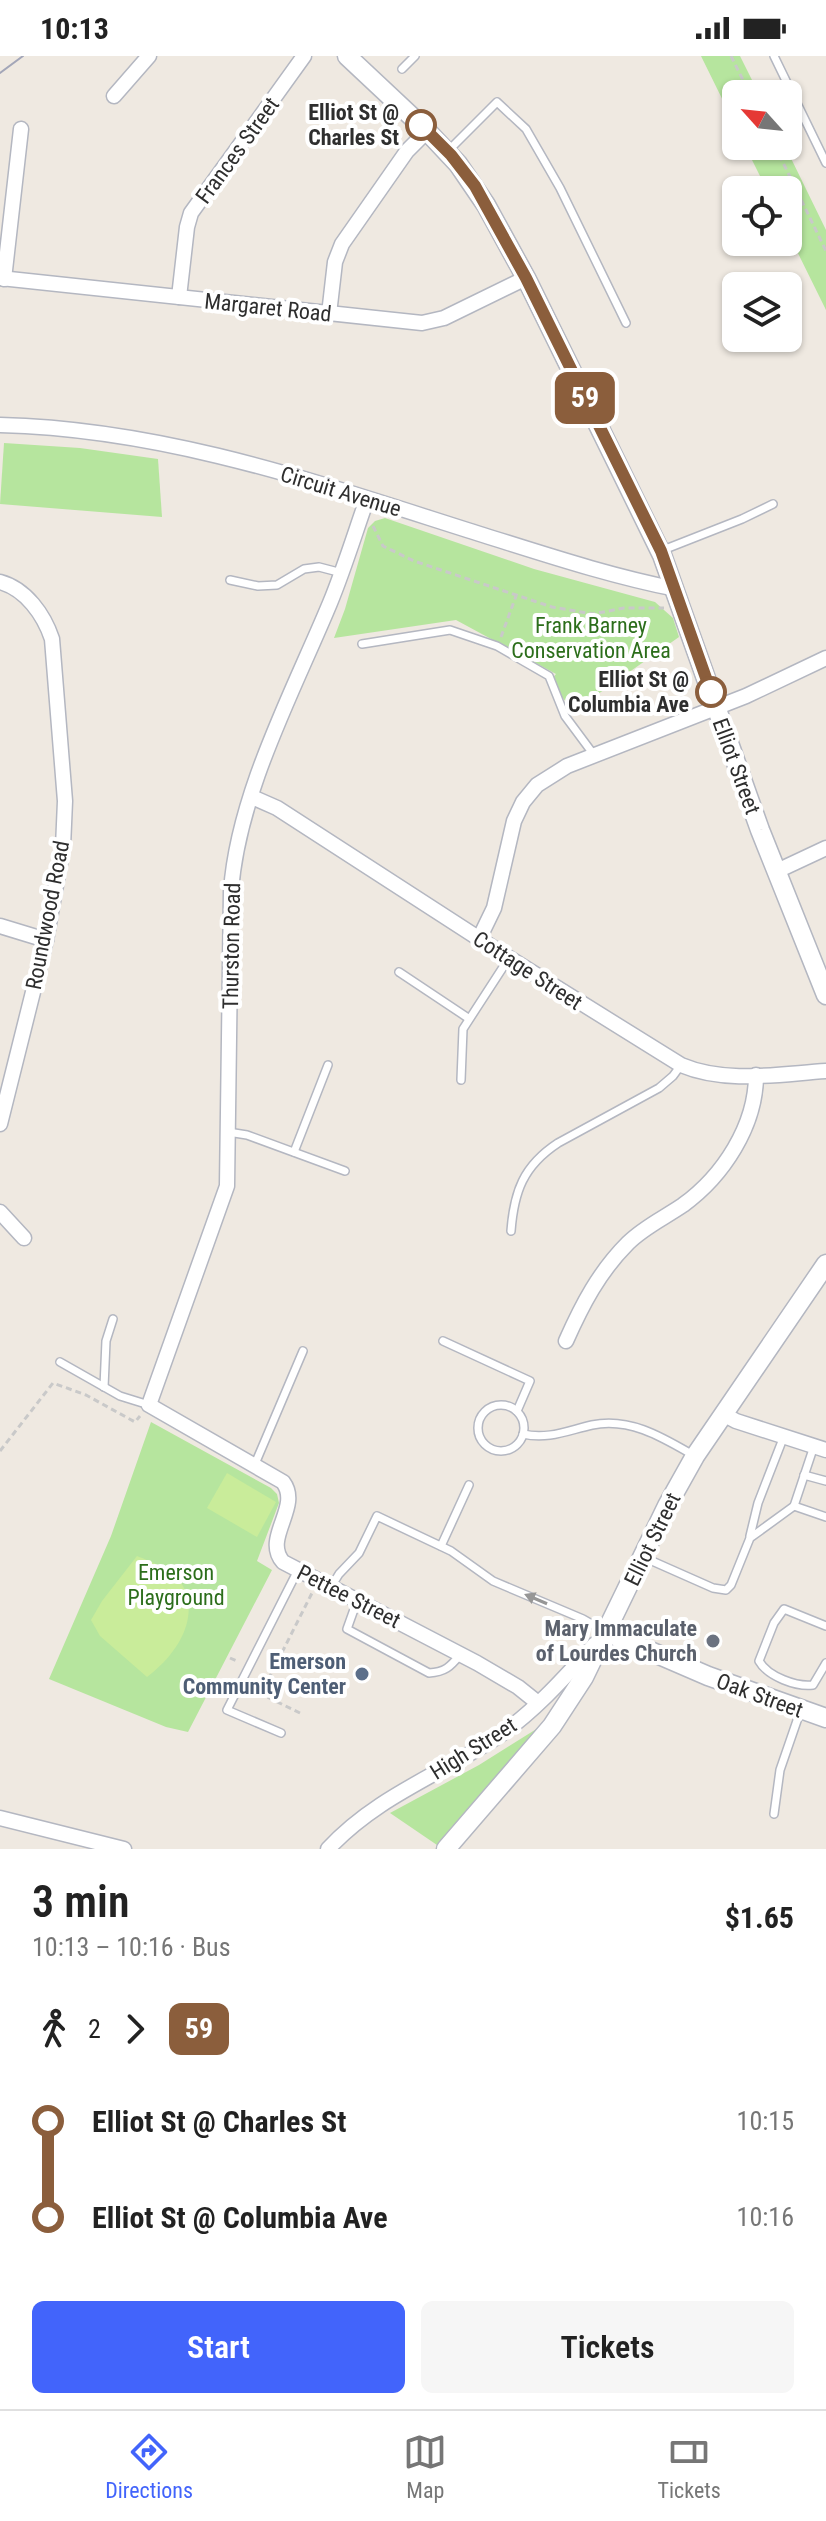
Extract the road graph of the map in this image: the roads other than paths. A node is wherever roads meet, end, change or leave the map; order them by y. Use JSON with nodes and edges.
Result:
{"nodes":[{"id":1,"x":149,"y":56,"type":"edge"},
{"id":2,"x":304,"y":56,"type":"edge"},
{"id":3,"x":347,"y":56,"type":"edge"},
{"id":4,"x":415,"y":56,"type":"edge"},
{"id":5,"x":774,"y":56,"type":"edge"},
{"id":6,"x":402,"y":69,"type":"dead end"},
{"id":7,"x":114,"y":96,"type":"dead end"},
{"id":8,"x":21,"y":129,"type":"dead end"},
{"id":9,"x":427,"y":131,"type":"junction"},
{"id":10,"x":447,"y":151,"type":"junction"},
{"id":11,"x":826,"y":163,"type":"edge"},
{"id":12,"x":2,"y":278,"type":"edge"},
{"id":13,"x":526,"y":278,"type":"junction"},
{"id":14,"x":179,"y":297,"type":"junction"},
{"id":15,"x":329,"y":314,"type":"junction"},
{"id":16,"x":626,"y":323,"type":"dead end"},
{"id":17,"x":0,"y":425,"type":"edge"},
{"id":18,"x":367,"y":499,"type":"junction"},
{"id":19,"x":773,"y":504,"type":"dead end"},
{"id":20,"x":661,"y":551,"type":"junction"},
{"id":21,"x":342,"y":573,"type":"junction"},
{"id":22,"x":230,"y":580,"type":"dead end"},
{"id":23,"x":0,"y":582,"type":"edge"},
{"id":24,"x":676,"y":589,"type":"junction"},
{"id":25,"x":362,"y":644,"type":"dead end"},
{"id":26,"x":826,"y":658,"type":"edge"},
{"id":27,"x":716,"y":708,"type":"junction"},
{"id":28,"x":594,"y":755,"type":"junction"},
{"id":29,"x":252,"y":797,"type":"junction"},
{"id":30,"x":826,"y":848,"type":"edge"},
{"id":31,"x":777,"y":871,"type":"junction"},
{"id":32,"x":0,"y":926,"type":"edge"},
{"id":33,"x":479,"y":939,"type":"junction"},
{"id":34,"x":46,"y":940,"type":"junction"},
{"id":35,"x":509,"y":958,"type":"junction"},
{"id":36,"x":399,"y":972,"type":"dead end"},
{"id":37,"x":826,"y":995,"type":"edge"},
{"id":38,"x":468,"y":1018,"type":"junction"},
{"id":39,"x":328,"y":1065,"type":"dead end"},
{"id":40,"x":681,"y":1065,"type":"junction"},
{"id":41,"x":6,"y":1071,"type":"edge"},
{"id":42,"x":826,"y":1071,"type":"edge"},
{"id":43,"x":756,"y":1075,"type":"junction"},
{"id":44,"x":461,"y":1080,"type":"dead end"},
{"id":45,"x":0,"y":1124,"type":"edge"},
{"id":46,"x":228,"y":1132,"type":"junction"},
{"id":47,"x":294,"y":1152,"type":"junction"},
{"id":48,"x":345,"y":1171,"type":"dead end"},
{"id":49,"x":0,"y":1212,"type":"edge"},
{"id":50,"x":511,"y":1231,"type":"dead end"},
{"id":51,"x":24,"y":1238,"type":"dead end"},
{"id":52,"x":826,"y":1264,"type":"edge"},
{"id":53,"x":113,"y":1319,"type":"dead end"},
{"id":54,"x":443,"y":1341,"type":"dead end"},
{"id":55,"x":566,"y":1341,"type":"dead end"},
{"id":56,"x":303,"y":1351,"type":"dead end"},
{"id":57,"x":60,"y":1362,"type":"dead end"},
{"id":58,"x":104,"y":1387,"type":"junction"},
{"id":59,"x":149,"y":1405,"type":"junction"},
{"id":60,"x":517,"y":1411,"type":"junction"},
{"id":61,"x":723,"y":1414,"type":"junction"},
{"id":62,"x":523,"y":1434,"type":"junction"},
{"id":63,"x":784,"y":1436,"type":"junction"},
{"id":64,"x":820,"y":1448,"type":"edge"},
{"id":65,"x":695,"y":1456,"type":"junction"},
{"id":66,"x":255,"y":1464,"type":"junction"},
{"id":67,"x":804,"y":1475,"type":"junction"},
{"id":68,"x":826,"y":1481,"type":"edge"},
{"id":69,"x":469,"y":1485,"type":"dead end"},
{"id":70,"x":794,"y":1506,"type":"junction"},
{"id":71,"x":826,"y":1517,"type":"edge"},
{"id":72,"x":750,"y":1538,"type":"junction"},
{"id":73,"x":441,"y":1546,"type":"junction"},
{"id":74,"x":643,"y":1557,"type":"junction"},
{"id":75,"x":298,"y":1570,"type":"junction"},
{"id":76,"x":331,"y":1587,"type":"junction"},
{"id":77,"x":357,"y":1601,"type":"junction"},
{"id":78,"x":826,"y":1626,"type":"edge"},
{"id":79,"x":606,"y":1632,"type":"junction"},
{"id":80,"x":460,"y":1654,"type":"junction"},
{"id":81,"x":826,"y":1663,"type":"edge"},
{"id":82,"x":785,"y":1682,"type":"junction"},
{"id":83,"x":778,"y":1701,"type":"junction"},
{"id":84,"x":538,"y":1703,"type":"junction"},
{"id":85,"x":801,"y":1709,"type":"junction"},
{"id":86,"x":826,"y":1718,"type":"edge"},
{"id":87,"x":281,"y":1733,"type":"dead end"},
{"id":88,"x":774,"y":1814,"type":"dead end"},
{"id":89,"x":0,"y":1818,"type":"edge"},
{"id":90,"x":124,"y":1849,"type":"edge"},
{"id":91,"x":328,"y":1849,"type":"edge"},
{"id":92,"x":446,"y":1849,"type":"edge"}],
"edges":[{"from":1,"to":7,"type":"street"},
{"from":2,"to":14,"type":"street","name":"Frances Street"},
{"from":3,"to":9,"type":"street","name":"Elliot Street"},
{"from":4,"to":6,"type":"lane"},
{"from":5,"to":11,"type":"lane"},
{"from":8,"to":12,"type":"street"},
{"from":9,"to":10,"type":"street","name":"Elliot Street"},
{"from":9,"to":15,"type":"street"},
{"from":10,"to":13,"type":"street","name":"Elliot Street"},
{"from":10,"to":16,"type":"lane"},
{"from":12,"to":14,"type":"street","name":"Margaret Road"},
{"from":13,"to":15,"type":"street","name":"Margaret Road"},
{"from":13,"to":20,"type":"street","name":"Elliot Street"},
{"from":14,"to":15,"type":"street","name":"Margaret Road"},
{"from":17,"to":18,"type":"street","name":"Circuit Avenue"},
{"from":18,"to":21,"type":"street","name":"Thurston Road"},
{"from":18,"to":24,"type":"street","name":"Circuit Avenue"},
{"from":19,"to":20,"type":"lane"},
{"from":20,"to":24,"type":"street","name":"Elliot Street"},
{"from":21,"to":22,"type":"lane"},
{"from":21,"to":29,"type":"street","name":"Thurston Road"},
{"from":23,"to":34,"type":"street","name":"Roundwood Road"},
{"from":24,"to":27,"type":"street","name":"Elliot Street"},
{"from":25,"to":28,"type":"lane"},
{"from":26,"to":27,"type":"street"},
{"from":27,"to":28,"type":"street"},
{"from":27,"to":31,"type":"street","name":"Elliot Street"},
{"from":28,"to":33,"type":"street"},
{"from":29,"to":33,"type":"street","name":"Cottage Street"},
{"from":29,"to":46,"type":"street","name":"Thurston Road"},
{"from":30,"to":31,"type":"street"},
{"from":31,"to":37,"type":"street","name":"Elliot Street"},
{"from":32,"to":34,"type":"street"},
{"from":33,"to":35,"type":"street","name":"Cottage Street"},
{"from":34,"to":41,"type":"street","name":"Roundwood Road"},
{"from":35,"to":38,"type":"lane"},
{"from":35,"to":40,"type":"street","name":"Cottage Street"},
{"from":36,"to":38,"type":"lane"},
{"from":38,"to":44,"type":"lane"},
{"from":39,"to":47,"type":"lane"},
{"from":40,"to":43,"type":"street","name":"Cottage Street"},
{"from":40,"to":50,"type":"lane"},
{"from":41,"to":45,"type":"street","name":"Roundwood Road"},
{"from":42,"to":43,"type":"street","name":"Cottage Street"},
{"from":43,"to":55,"type":"street"},
{"from":46,"to":47,"type":"lane"},
{"from":46,"to":59,"type":"street","name":"Thurston Road"},
{"from":47,"to":48,"type":"lane"},
{"from":49,"to":51,"type":"street"},
{"from":52,"to":61,"type":"street","name":"Elliot Street"},
{"from":53,"to":58,"type":"lane"},
{"from":54,"to":60,"type":"lane"},
{"from":56,"to":66,"type":"lane"},
{"from":57,"to":58,"type":"lane"},
{"from":58,"to":59,"type":"lane"},
{"from":59,"to":66,"type":"street","name":"Pettee Street"},
{"from":60,"to":62,"type":"lane"},
{"from":60,"to":62,"type":"lane"},
{"from":61,"to":63,"type":"street"},
{"from":61,"to":65,"type":"street","name":"Elliot Street"},
{"from":62,"to":65,"type":"lane"},
{"from":63,"to":64,"type":"street"},
{"from":63,"to":72,"type":"lane"},
{"from":64,"to":67,"type":"lane"},
{"from":65,"to":74,"type":"street","name":"Elliot Street"},
{"from":66,"to":75,"type":"street","name":"Pettee Street"},
{"from":67,"to":68,"type":"lane"},
{"from":67,"to":70,"type":"lane"},
{"from":69,"to":73,"type":"lane"},
{"from":70,"to":71,"type":"lane"},
{"from":70,"to":72,"type":"lane"},
{"from":72,"to":74,"type":"lane"},
{"from":73,"to":76,"type":"lane"},
{"from":79,"to":73,"type":"lane","one_way":true},
{"from":74,"to":79,"type":"street","name":"Elliot Street"},
{"from":75,"to":76,"type":"street","name":"Pettee Street"},
{"from":75,"to":87,"type":"lane"},
{"from":76,"to":77,"type":"street","name":"Pettee Street"},
{"from":77,"to":80,"type":"street","name":"Pettee Street"},
{"from":77,"to":80,"type":"lane"},
{"from":78,"to":82,"type":"lane"},
{"from":79,"to":83,"type":"street","name":"Oak Street"},
{"from":79,"to":84,"type":"street","name":"High Street"},
{"from":79,"to":92,"type":"street","name":"Elliot Street"},
{"from":80,"to":84,"type":"street","name":"Pettee Street"},
{"from":81,"to":82,"type":"lane"},
{"from":82,"to":83,"type":"lane"},
{"from":83,"to":85,"type":"street","name":"Oak Street"},
{"from":84,"to":91,"type":"street","name":"High Street"},
{"from":85,"to":86,"type":"street","name":"Oak Street"},
{"from":85,"to":88,"type":"lane"},
{"from":89,"to":90,"type":"street"}]}
